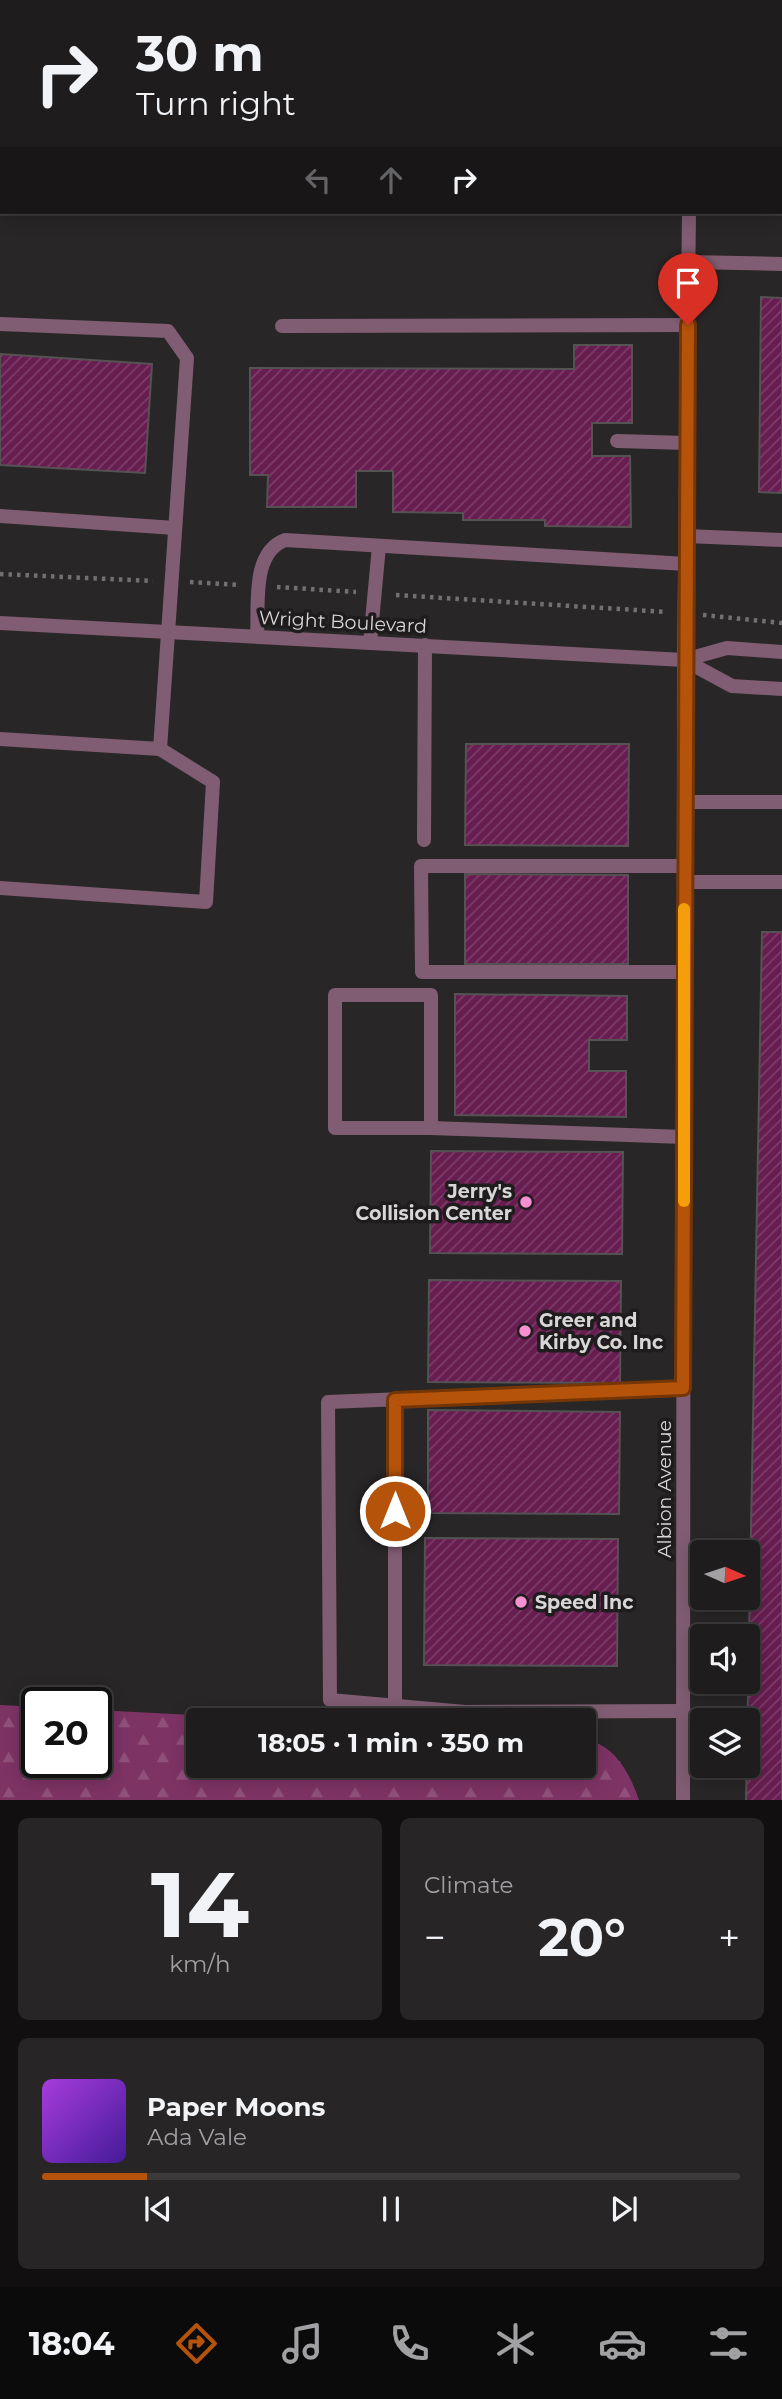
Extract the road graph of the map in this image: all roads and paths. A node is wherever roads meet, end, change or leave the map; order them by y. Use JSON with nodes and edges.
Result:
{"nodes":[{"id":1,"x":689,"y":214,"type":"edge"},
{"id":2,"x":689,"y":262,"type":"junction"},
{"id":3,"x":782,"y":264,"type":"edge"},
{"id":4,"x":0,"y":324,"type":"edge"},
{"id":5,"x":688,"y":325,"type":"junction"},
{"id":6,"x":282,"y":327,"type":"dead end"},
{"id":7,"x":617,"y":441,"type":"dead end"},
{"id":8,"x":687,"y":443,"type":"junction"},
{"id":9,"x":0,"y":516,"type":"edge"},
{"id":10,"x":175,"y":528,"type":"junction"},
{"id":11,"x":686,"y":536,"type":"junction"},
{"id":12,"x":782,"y":540,"type":"edge"},
{"id":13,"x":379,"y":546,"type":"junction"},
{"id":14,"x":686,"y":564,"type":"junction"},
{"id":15,"x":0,"y":623,"type":"edge"},
{"id":16,"x":168,"y":632,"type":"junction"},
{"id":17,"x":257,"y":636,"type":"junction"},
{"id":18,"x":370,"y":643,"type":"junction"},
{"id":19,"x":425,"y":646,"type":"junction"},
{"id":20,"x":782,"y":652,"type":"edge"},
{"id":21,"x":684,"y":660,"type":"junction"},
{"id":22,"x":782,"y":690,"type":"edge"},
{"id":23,"x":0,"y":739,"type":"edge"},
{"id":24,"x":160,"y":749,"type":"junction"},
{"id":25,"x":684,"y":802,"type":"junction"},
{"id":26,"x":782,"y":802,"type":"edge"},
{"id":27,"x":424,"y":839,"type":"dead end"},
{"id":28,"x":684,"y":866,"type":"junction"},
{"id":29,"x":684,"y":882,"type":"junction"},
{"id":30,"x":782,"y":882,"type":"edge"},
{"id":31,"x":0,"y":888,"type":"edge"},
{"id":32,"x":684,"y":972,"type":"junction"},
{"id":33,"x":431,"y":1128,"type":"junction"},
{"id":34,"x":684,"y":1137,"type":"junction"},
{"id":35,"x":683,"y":1388,"type":"junction"},
{"id":36,"x":395,"y":1400,"type":"junction"},
{"id":37,"x":395,"y":1705,"type":"junction"},
{"id":38,"x":684,"y":1711,"type":"junction"},
{"id":39,"x":683,"y":1800,"type":"edge"}],
"edges":[{"from":1,"to":2,"type":"street","name":"Albion Avenue"},
{"from":2,"to":3,"type":"street"},
{"from":2,"to":5,"type":"street","name":"Albion Avenue"},
{"from":4,"to":10,"type":"street"},
{"from":5,"to":6,"type":"street"},
{"from":5,"to":8,"type":"street","name":"Albion Avenue"},
{"from":7,"to":8,"type":"street"},
{"from":8,"to":11,"type":"street","name":"Albion Avenue"},
{"from":9,"to":10,"type":"street"},
{"from":10,"to":16,"type":"street"},
{"from":11,"to":12,"type":"street"},
{"from":11,"to":14,"type":"street","name":"Albion Avenue"},
{"from":13,"to":14,"type":"street"},
{"from":13,"to":17,"type":"street"},
{"from":13,"to":18,"type":"street"},
{"from":14,"to":21,"type":"street","name":"Albion Avenue"},
{"from":15,"to":16,"type":"street","name":"Wright Boulevard"},
{"from":16,"to":17,"type":"street","name":"Wright Boulevard"},
{"from":16,"to":24,"type":"street"},
{"from":17,"to":18,"type":"street","name":"Wright Boulevard"},
{"from":18,"to":19,"type":"street","name":"Wright Boulevard"},
{"from":19,"to":21,"type":"street","name":"Wright Boulevard"},
{"from":19,"to":27,"type":"street"},
{"from":20,"to":21,"type":"street","name":"Wright Boulevard"},
{"from":21,"to":22,"type":"street","name":"Wright Boulevard"},
{"from":21,"to":25,"type":"street","name":"Albion Avenue"},
{"from":23,"to":24,"type":"street"},
{"from":24,"to":31,"type":"street"},
{"from":25,"to":26,"type":"street"},
{"from":25,"to":28,"type":"street","name":"Albion Avenue"},
{"from":28,"to":29,"type":"street","name":"Albion Avenue"},
{"from":28,"to":32,"type":"street"},
{"from":29,"to":30,"type":"street"},
{"from":29,"to":32,"type":"street","name":"Albion Avenue"},
{"from":32,"to":34,"type":"street","name":"Albion Avenue"},
{"from":33,"to":33,"type":"street"},
{"from":33,"to":34,"type":"street"},
{"from":34,"to":35,"type":"street","name":"Albion Avenue"},
{"from":35,"to":36,"type":"street"},
{"from":35,"to":38,"type":"street","name":"Albion Avenue"},
{"from":36,"to":37,"type":"street"},
{"from":36,"to":37,"type":"street"},
{"from":37,"to":38,"type":"street"},
{"from":38,"to":39,"type":"street","name":"Albion Avenue"}]}
